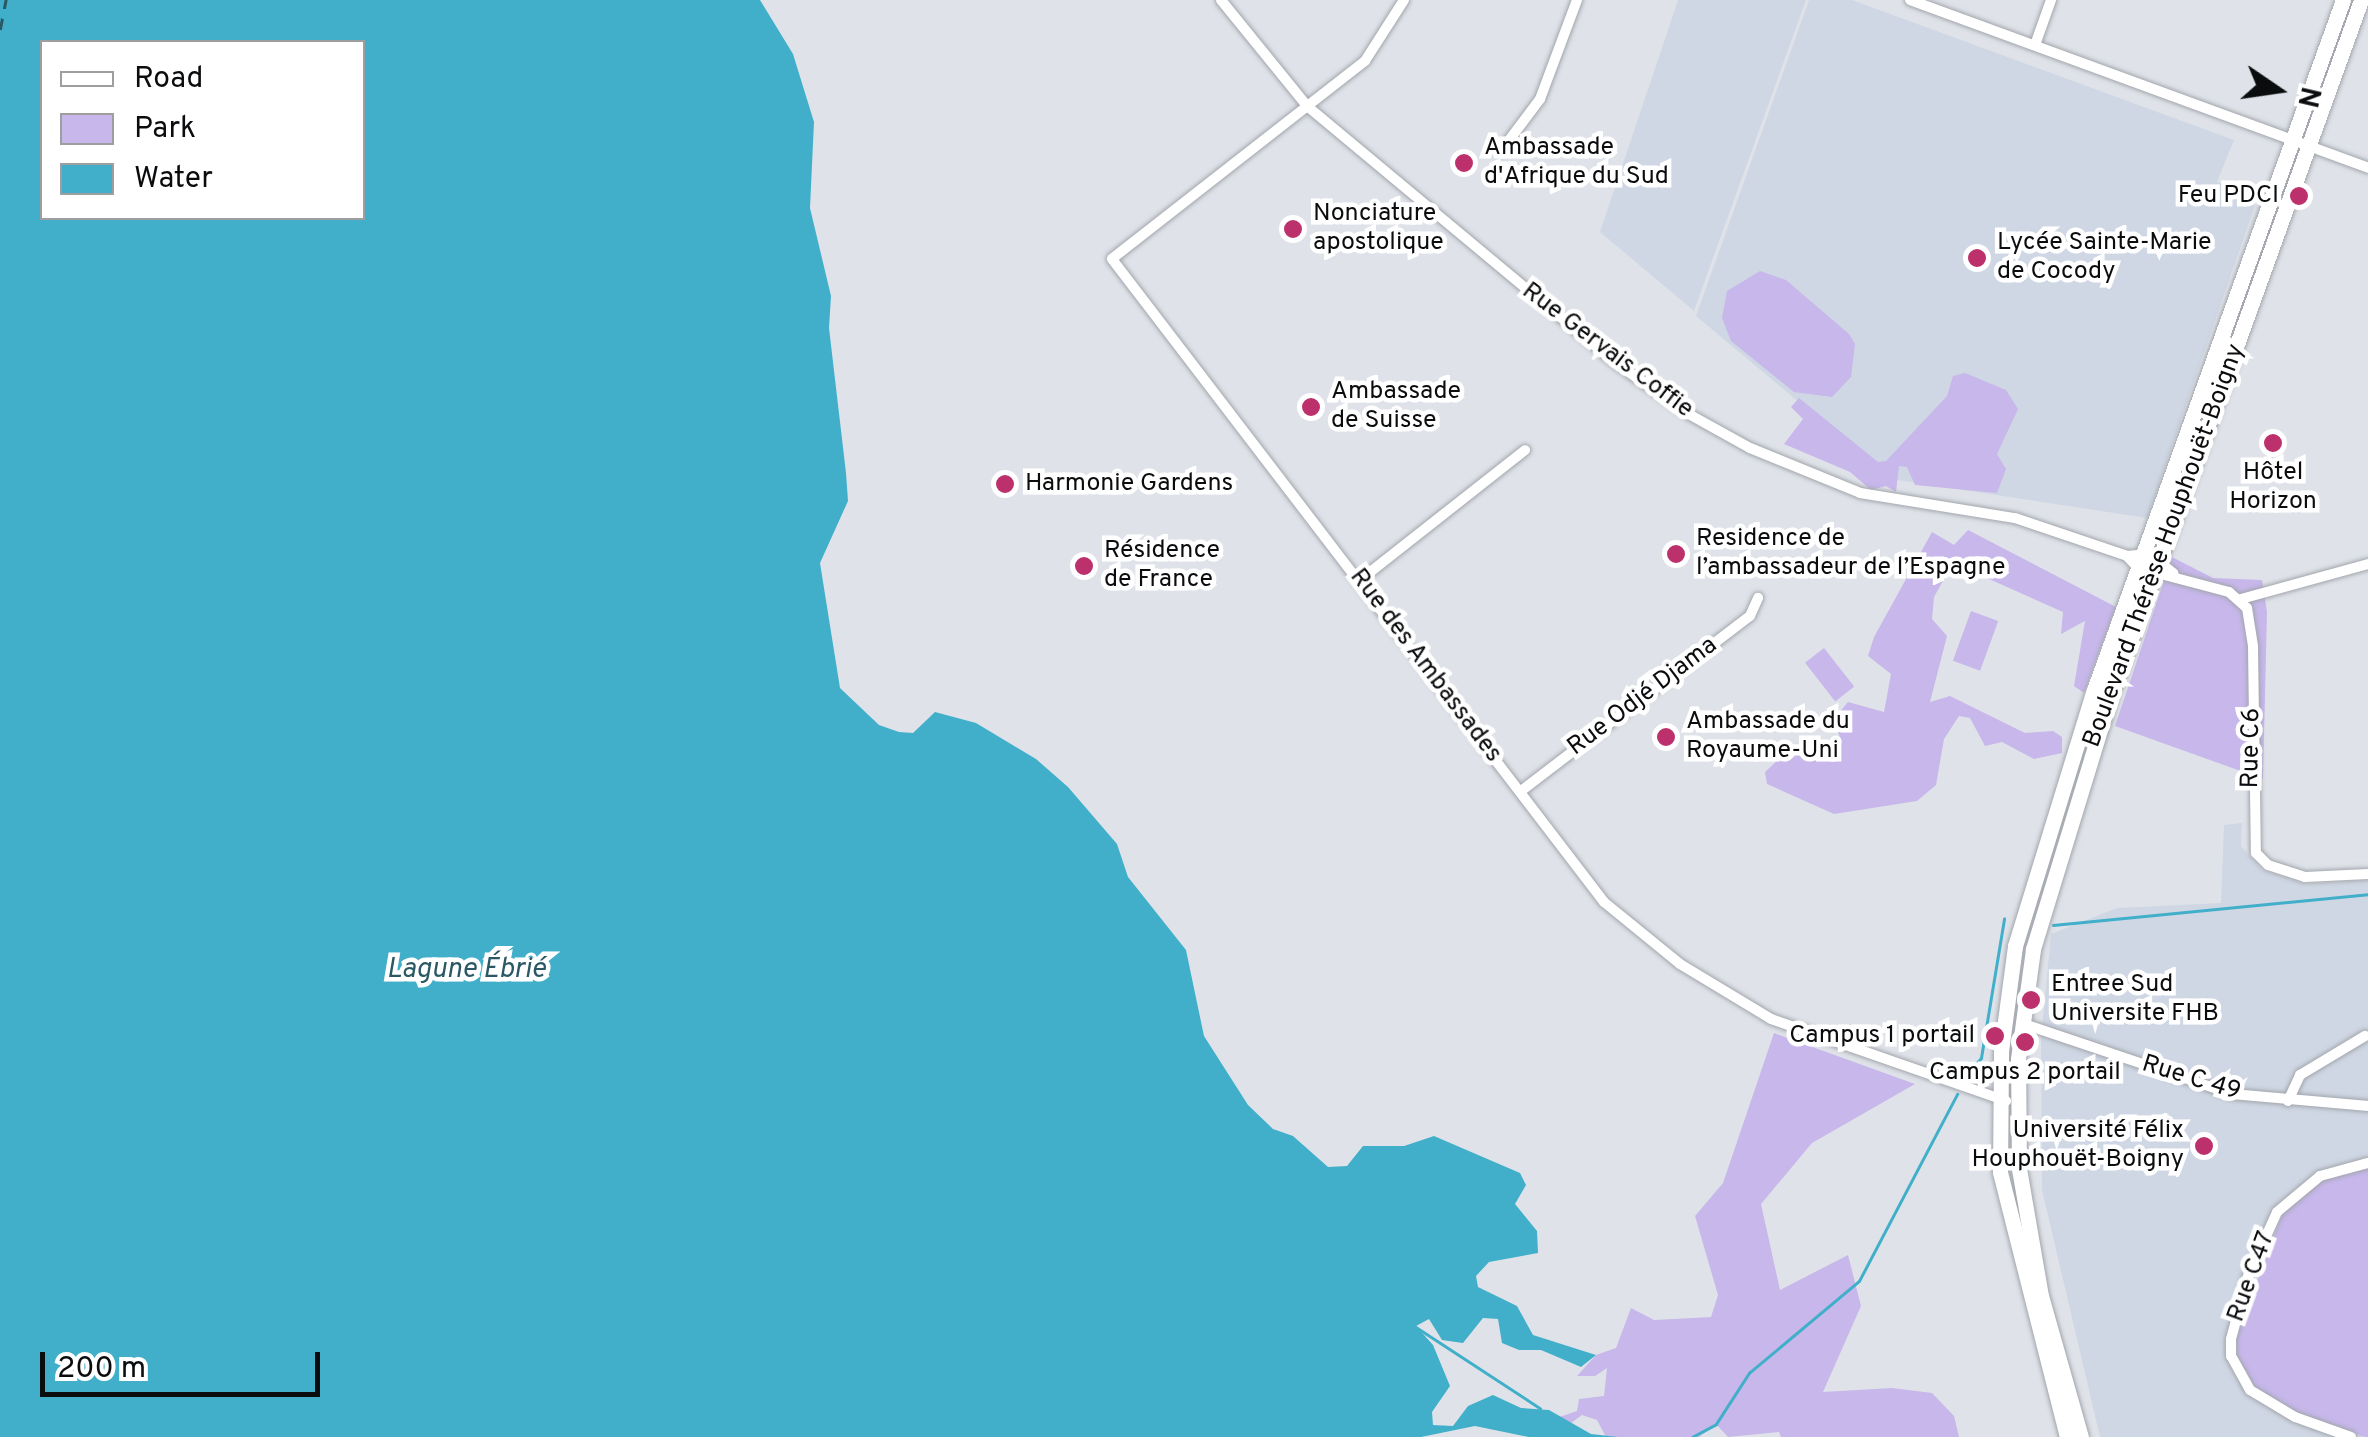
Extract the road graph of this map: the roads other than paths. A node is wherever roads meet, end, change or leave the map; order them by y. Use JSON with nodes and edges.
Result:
{"nodes":[{"id":1,"x":1221,"y":0,"type":"edge"},
{"id":2,"x":1404,"y":0,"type":"edge"},
{"id":3,"x":1577,"y":0,"type":"edge"},
{"id":4,"x":1910,"y":0,"type":"edge"},
{"id":5,"x":2051,"y":0,"type":"edge"},
{"id":6,"x":2343,"y":0,"type":"edge"},
{"id":7,"x":2361,"y":0,"type":"edge"},
{"id":8,"x":2036,"y":45,"type":"junction"},
{"id":9,"x":1307,"y":106,"type":"junction"},
{"id":10,"x":2291,"y":140,"type":"junction"},
{"id":11,"x":2307,"y":146,"type":"junction"},
{"id":12,"x":1501,"y":151,"type":"dead end"},
{"id":13,"x":2368,"y":168,"type":"edge"},
{"id":14,"x":1525,"y":450,"type":"dead end"},
{"id":15,"x":2145,"y":562,"type":"junction"},
{"id":16,"x":2368,"y":564,"type":"edge"},
{"id":17,"x":1360,"y":580,"type":"junction"},
{"id":18,"x":1758,"y":598,"type":"dead end"},
{"id":19,"x":2241,"y":599,"type":"junction"},
{"id":20,"x":1521,"y":791,"type":"junction"},
{"id":21,"x":2368,"y":874,"type":"edge"},
{"id":22,"x":2020,"y":1023,"type":"junction"},
{"id":23,"x":2365,"y":1036,"type":"dead end"},
{"id":24,"x":1998,"y":1100,"type":"junction"},
{"id":25,"x":2288,"y":1101,"type":"junction"},
{"id":26,"x":2016,"y":1104,"type":"junction"},
{"id":27,"x":2368,"y":1106,"type":"edge"},
{"id":28,"x":2368,"y":1163,"type":"edge"},
{"id":29,"x":2067,"y":1437,"type":"edge"},
{"id":30,"x":2081,"y":1437,"type":"edge"},
{"id":31,"x":2351,"y":1437,"type":"edge"}],
"edges":[{"from":1,"to":9,"type":"street","name":"Rue Gervais Coffie"},
{"from":2,"to":9,"type":"street"},
{"from":3,"to":12,"type":"street"},
{"from":4,"to":8,"type":"street"},
{"from":5,"to":8,"type":"street"},
{"from":6,"to":10,"type":"main road","name":"Boulevard Thérèse Houphouët-Boigny"},
{"from":7,"to":11,"type":"main road","name":"Boulevard Thérèse Houphouët-Boigny"},
{"from":8,"to":10,"type":"street"},
{"from":9,"to":15,"type":"street","name":"Rue Gervais Coffie"},
{"from":9,"to":17,"type":"street","name":"Rue des Ambassades"},
{"from":10,"to":11,"type":"street"},
{"from":10,"to":15,"type":"main road","name":"Boulevard Thérèse Houphouët-Boigny"},
{"from":11,"to":13,"type":"street"},
{"from":11,"to":15,"type":"main road","name":"Boulevard Thérèse Houphouët-Boigny"},
{"from":14,"to":17,"type":"street"},
{"from":15,"to":19,"type":"street"},
{"from":15,"to":22,"type":"main road","name":"Boulevard Thérèse Houphouët-Boigny"},
{"from":15,"to":24,"type":"main road","name":"Boulevard Thérèse Houphouët-Boigny"},
{"from":16,"to":19,"type":"street"},
{"from":17,"to":20,"type":"street","name":"Rue des Ambassades"},
{"from":18,"to":20,"type":"street","name":"Rue Odjé Djama"},
{"from":19,"to":21,"type":"street","name":"Rue C6"},
{"from":20,"to":24,"type":"street","name":"Rue des Ambassades"},
{"from":22,"to":25,"type":"street","name":"Rue C 49"},
{"from":22,"to":26,"type":"main road","name":"Boulevard Thérèse Houphouët-Boigny"},
{"from":23,"to":25,"type":"street"},
{"from":24,"to":26,"type":"street","name":"Rue des Ambassades"},
{"from":24,"to":29,"type":"main road","name":"Boulevard Thérèse Houphouët-Boigny"},
{"from":25,"to":27,"type":"street","name":"Rue C 49"},
{"from":26,"to":30,"type":"main road","name":"Boulevard Thérèse Houphouët-Boigny"},
{"from":28,"to":31,"type":"street","name":"Rue C47"}]}
